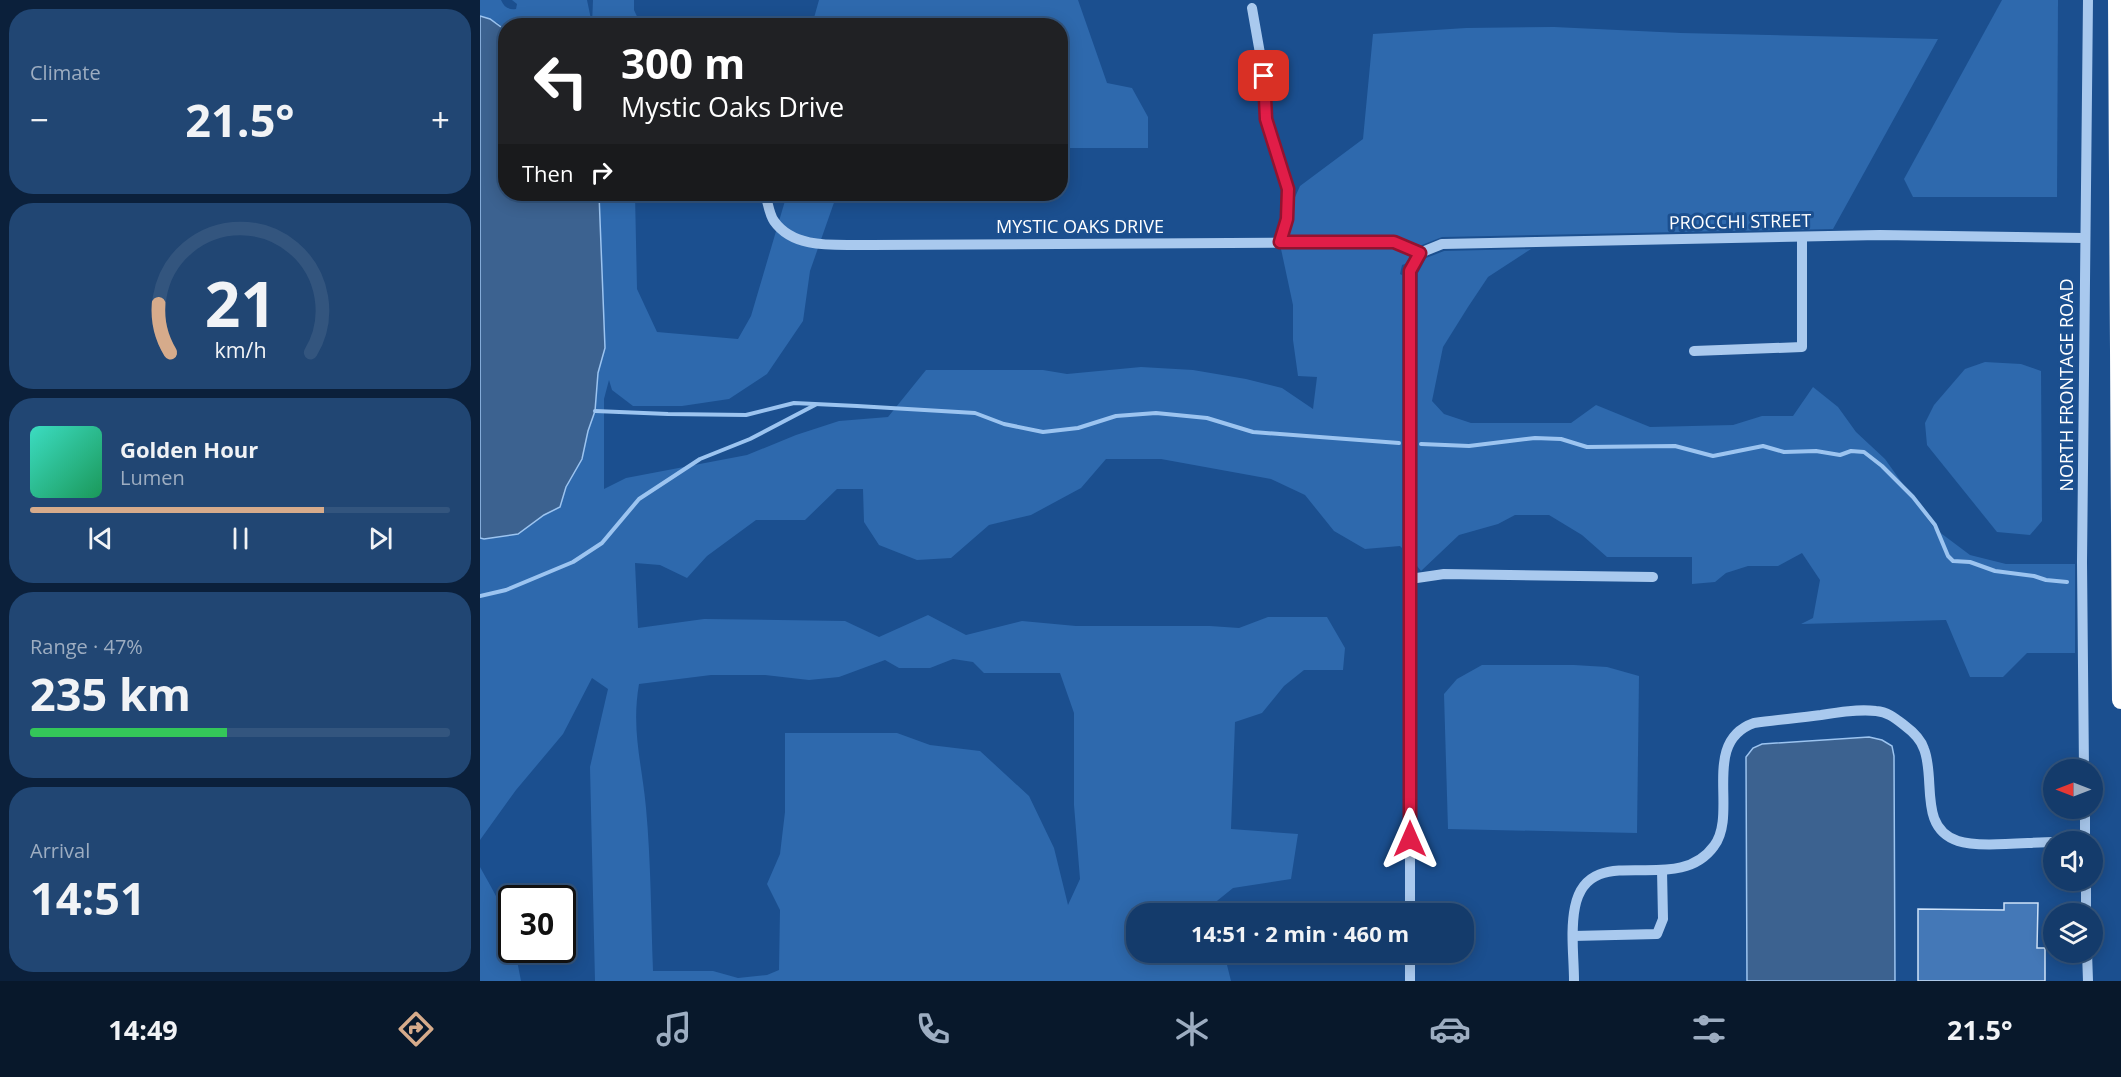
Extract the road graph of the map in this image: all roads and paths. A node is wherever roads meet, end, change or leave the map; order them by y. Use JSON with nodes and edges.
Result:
{"nodes":[{"id":1,"x":2088,"y":0,"type":"edge"},
{"id":2,"x":2117,"y":0,"type":"edge"},
{"id":3,"x":1252,"y":8,"type":"dead end"},
{"id":4,"x":767,"y":201,"type":"edge"},
{"id":5,"x":1802,"y":237,"type":"junction"},
{"id":6,"x":2084,"y":238,"type":"junction"},
{"id":7,"x":1280,"y":242,"type":"junction"},
{"id":8,"x":1420,"y":253,"type":"junction"},
{"id":9,"x":1694,"y":351,"type":"dead end"},
{"id":10,"x":1653,"y":577,"type":"dead end"},
{"id":11,"x":1410,"y":579,"type":"junction"},
{"id":12,"x":2121,"y":700,"type":"edge"},
{"id":13,"x":2084,"y":759,"type":"edge"},
{"id":14,"x":2043,"y":842,"type":"edge"},
{"id":15,"x":1662,"y":870,"type":"junction"},
{"id":16,"x":1410,"y":903,"type":"edge"},
{"id":17,"x":1573,"y":936,"type":"junction"},
{"id":18,"x":1410,"y":963,"type":"edge"},
{"id":19,"x":2087,"y":963,"type":"edge"},
{"id":20,"x":1410,"y":981,"type":"edge"},
{"id":21,"x":1574,"y":981,"type":"edge"},
{"id":22,"x":2088,"y":981,"type":"edge"}],
"edges":[{"from":1,"to":6,"type":"street","name":"NORTH FRONTAGE ROAD"},
{"from":2,"to":12,"type":"highway"},
{"from":3,"to":7,"type":"street"},
{"from":4,"to":7,"type":"street","name":"MYSTIC OAKS DRIVE"},
{"from":5,"to":6,"type":"street","name":"PROCCHI STREET"},
{"from":5,"to":8,"type":"street","name":"PROCCHI STREET"},
{"from":5,"to":9,"type":"street"},
{"from":6,"to":13,"type":"street","name":"NORTH FRONTAGE ROAD"},
{"from":7,"to":8,"type":"street","name":"MYSTIC OAKS DRIVE"},
{"from":8,"to":11,"type":"street"},
{"from":10,"to":11,"type":"street"},
{"from":11,"to":16,"type":"street"},
{"from":14,"to":15,"type":"street"},
{"from":15,"to":17,"type":"street"},
{"from":15,"to":17,"type":"street"},
{"from":17,"to":21,"type":"street"},
{"from":18,"to":20,"type":"street"},
{"from":19,"to":22,"type":"street"}]}
